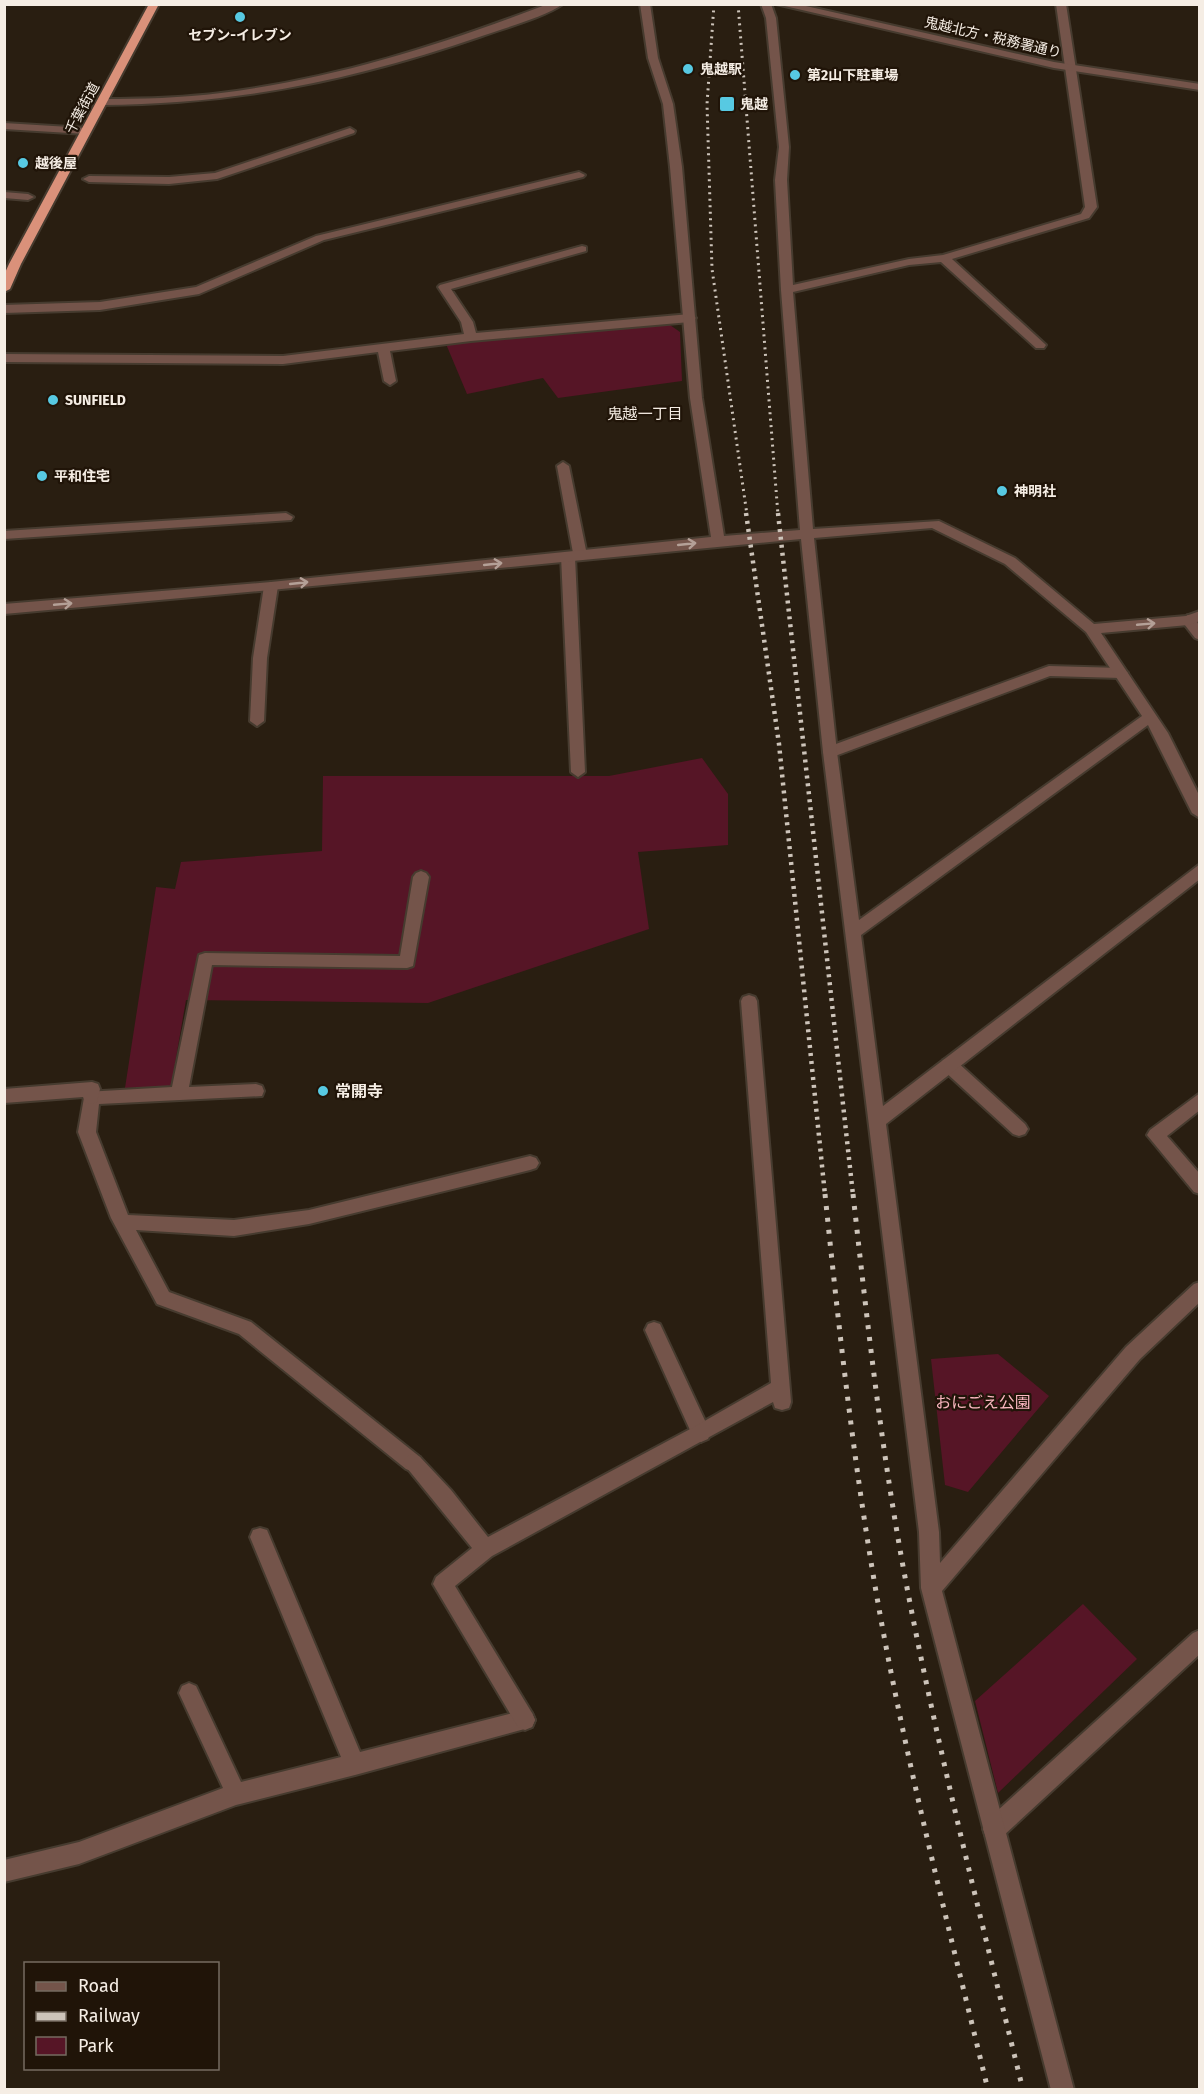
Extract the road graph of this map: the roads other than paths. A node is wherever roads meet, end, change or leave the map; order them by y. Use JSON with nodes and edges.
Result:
{"nodes":[{"id":1,"x":154,"y":4,"type":"edge"},
{"id":2,"x":558,"y":4,"type":"edge"},
{"id":3,"x":645,"y":4,"type":"edge"},
{"id":4,"x":766,"y":4,"type":"edge"},
{"id":5,"x":1061,"y":4,"type":"edge"},
{"id":6,"x":788,"y":5,"type":"edge"},
{"id":7,"x":1072,"y":68,"type":"junction"},
{"id":8,"x":1200,"y":87,"type":"edge"},
{"id":9,"x":102,"y":102,"type":"junction"},
{"id":10,"x":4,"y":126,"type":"edge"},
{"id":11,"x":86,"y":131,"type":"junction"},
{"id":12,"x":350,"y":131,"type":"dead end"},
{"id":13,"x":579,"y":175,"type":"dead end"},
{"id":14,"x":89,"y":179,"type":"dead end"},
{"id":15,"x":4,"y":195,"type":"edge"},
{"id":16,"x":28,"y":196,"type":"dead end"},
{"id":17,"x":582,"y":249,"type":"dead end"},
{"id":18,"x":944,"y":258,"type":"junction"},
{"id":19,"x":10,"y":264,"type":"edge"},
{"id":20,"x":4,"y":289,"type":"edge"},
{"id":21,"x":787,"y":290,"type":"junction"},
{"id":22,"x":4,"y":309,"type":"edge"},
{"id":23,"x":690,"y":318,"type":"junction"},
{"id":24,"x":471,"y":337,"type":"junction"},
{"id":25,"x":1040,"y":345,"type":"dead end"},
{"id":26,"x":383,"y":348,"type":"junction"},
{"id":27,"x":4,"y":358,"type":"edge"},
{"id":28,"x":390,"y":381,"type":"dead end"},
{"id":29,"x":563,"y":466,"type":"dead end"},
{"id":30,"x":286,"y":517,"type":"dead end"},
{"id":31,"x":807,"y":533,"type":"junction"},
{"id":32,"x":4,"y":535,"type":"edge"},
{"id":33,"x":718,"y":541,"type":"junction"},
{"id":34,"x":574,"y":555,"type":"junction"},
{"id":35,"x":271,"y":586,"type":"junction"},
{"id":36,"x":4,"y":609,"type":"edge"},
{"id":37,"x":1194,"y":618,"type":"edge"},
{"id":38,"x":1091,"y":629,"type":"junction"},
{"id":39,"x":1200,"y":635,"type":"edge"},
{"id":40,"x":1121,"y":673,"type":"junction"},
{"id":41,"x":1150,"y":717,"type":"junction"},
{"id":42,"x":257,"y":721,"type":"dead end"},
{"id":43,"x":830,"y":752,"type":"junction"},
{"id":44,"x":578,"y":772,"type":"dead end"},
{"id":45,"x":1200,"y":813,"type":"edge"},
{"id":46,"x":1200,"y":870,"type":"edge"},
{"id":47,"x":421,"y":877,"type":"dead end"},
{"id":48,"x":854,"y":932,"type":"junction"},
{"id":49,"x":749,"y":1001,"type":"dead end"},
{"id":50,"x":949,"y":1065,"type":"junction"},
{"id":51,"x":256,"y":1091,"type":"dead end"},
{"id":52,"x":179,"y":1094,"type":"junction"},
{"id":53,"x":4,"y":1096,"type":"edge"},
{"id":54,"x":91,"y":1097,"type":"junction"},
{"id":55,"x":1200,"y":1100,"type":"edge"},
{"id":56,"x":877,"y":1121,"type":"junction"},
{"id":57,"x":1019,"y":1129,"type":"dead end"},
{"id":58,"x":530,"y":1163,"type":"dead end"},
{"id":59,"x":1200,"y":1188,"type":"edge"},
{"id":60,"x":122,"y":1222,"type":"junction"},
{"id":61,"x":1200,"y":1290,"type":"edge"},
{"id":62,"x":654,"y":1330,"type":"dead end"},
{"id":63,"x":701,"y":1433,"type":"junction"},
{"id":64,"x":260,"y":1537,"type":"dead end"},
{"id":65,"x":485,"y":1549,"type":"junction"},
{"id":66,"x":931,"y":1588,"type":"junction"},
{"id":67,"x":1200,"y":1640,"type":"edge"},
{"id":68,"x":189,"y":1693,"type":"dead end"},
{"id":69,"x":355,"y":1765,"type":"junction"},
{"id":70,"x":236,"y":1794,"type":"junction"},
{"id":71,"x":994,"y":1829,"type":"junction"},
{"id":72,"x":4,"y":1871,"type":"edge"},
{"id":73,"x":1063,"y":2090,"type":"edge"}],
"edges":[{"from":1,"to":9,"type":"highway","name":"千葉街道"},
{"from":2,"to":9,"type":"street"},
{"from":3,"to":23,"type":"street"},
{"from":4,"to":21,"type":"street"},
{"from":5,"to":7,"type":"street"},
{"from":6,"to":7,"type":"street","name":"鬼越北方・税務署通り"},
{"from":7,"to":8,"type":"street","name":"鬼越北方・税務署通り"},
{"from":7,"to":18,"type":"street"},
{"from":9,"to":11,"type":"highway","name":"千葉街道"},
{"from":10,"to":11,"type":"street"},
{"from":11,"to":19,"type":"highway","name":"千葉街道"},
{"from":12,"to":14,"type":"street"},
{"from":13,"to":22,"type":"street"},
{"from":15,"to":16,"type":"street"},
{"from":17,"to":24,"type":"street"},
{"from":18,"to":21,"type":"street"},
{"from":18,"to":25,"type":"street"},
{"from":19,"to":20,"type":"highway","name":"千葉街道"},
{"from":21,"to":31,"type":"street"},
{"from":23,"to":24,"type":"street"},
{"from":23,"to":33,"type":"street"},
{"from":24,"to":26,"type":"street"},
{"from":26,"to":27,"type":"street"},
{"from":26,"to":28,"type":"street"},
{"from":29,"to":34,"type":"street"},
{"from":30,"to":32,"type":"street"},
{"from":31,"to":33,"type":"street"},
{"from":31,"to":38,"type":"street"},
{"from":31,"to":43,"type":"street"},
{"from":34,"to":33,"type":"street","one_way":true},
{"from":35,"to":34,"type":"street","one_way":true},
{"from":34,"to":44,"type":"street"},
{"from":36,"to":35,"type":"street","one_way":true},
{"from":35,"to":42,"type":"street"},
{"from":38,"to":37,"type":"street","one_way":true},
{"from":37,"to":39,"type":"street"},
{"from":38,"to":40,"type":"street"},
{"from":40,"to":41,"type":"street"},
{"from":40,"to":43,"type":"street"},
{"from":41,"to":45,"type":"street"},
{"from":41,"to":48,"type":"street"},
{"from":43,"to":48,"type":"street"},
{"from":46,"to":50,"type":"street"},
{"from":47,"to":52,"type":"street"},
{"from":48,"to":56,"type":"street"},
{"from":49,"to":63,"type":"street"},
{"from":50,"to":56,"type":"street"},
{"from":50,"to":57,"type":"street"},
{"from":51,"to":52,"type":"street"},
{"from":52,"to":54,"type":"street"},
{"from":53,"to":54,"type":"street"},
{"from":54,"to":60,"type":"street"},
{"from":55,"to":59,"type":"street"},
{"from":56,"to":66,"type":"street"},
{"from":58,"to":60,"type":"street"},
{"from":60,"to":65,"type":"street"},
{"from":61,"to":66,"type":"street"},
{"from":62,"to":63,"type":"street"},
{"from":63,"to":65,"type":"street"},
{"from":64,"to":69,"type":"street"},
{"from":65,"to":69,"type":"street"},
{"from":66,"to":71,"type":"street"},
{"from":67,"to":71,"type":"street"},
{"from":68,"to":70,"type":"street"},
{"from":69,"to":70,"type":"street"},
{"from":70,"to":72,"type":"street"},
{"from":71,"to":73,"type":"street"}]}
